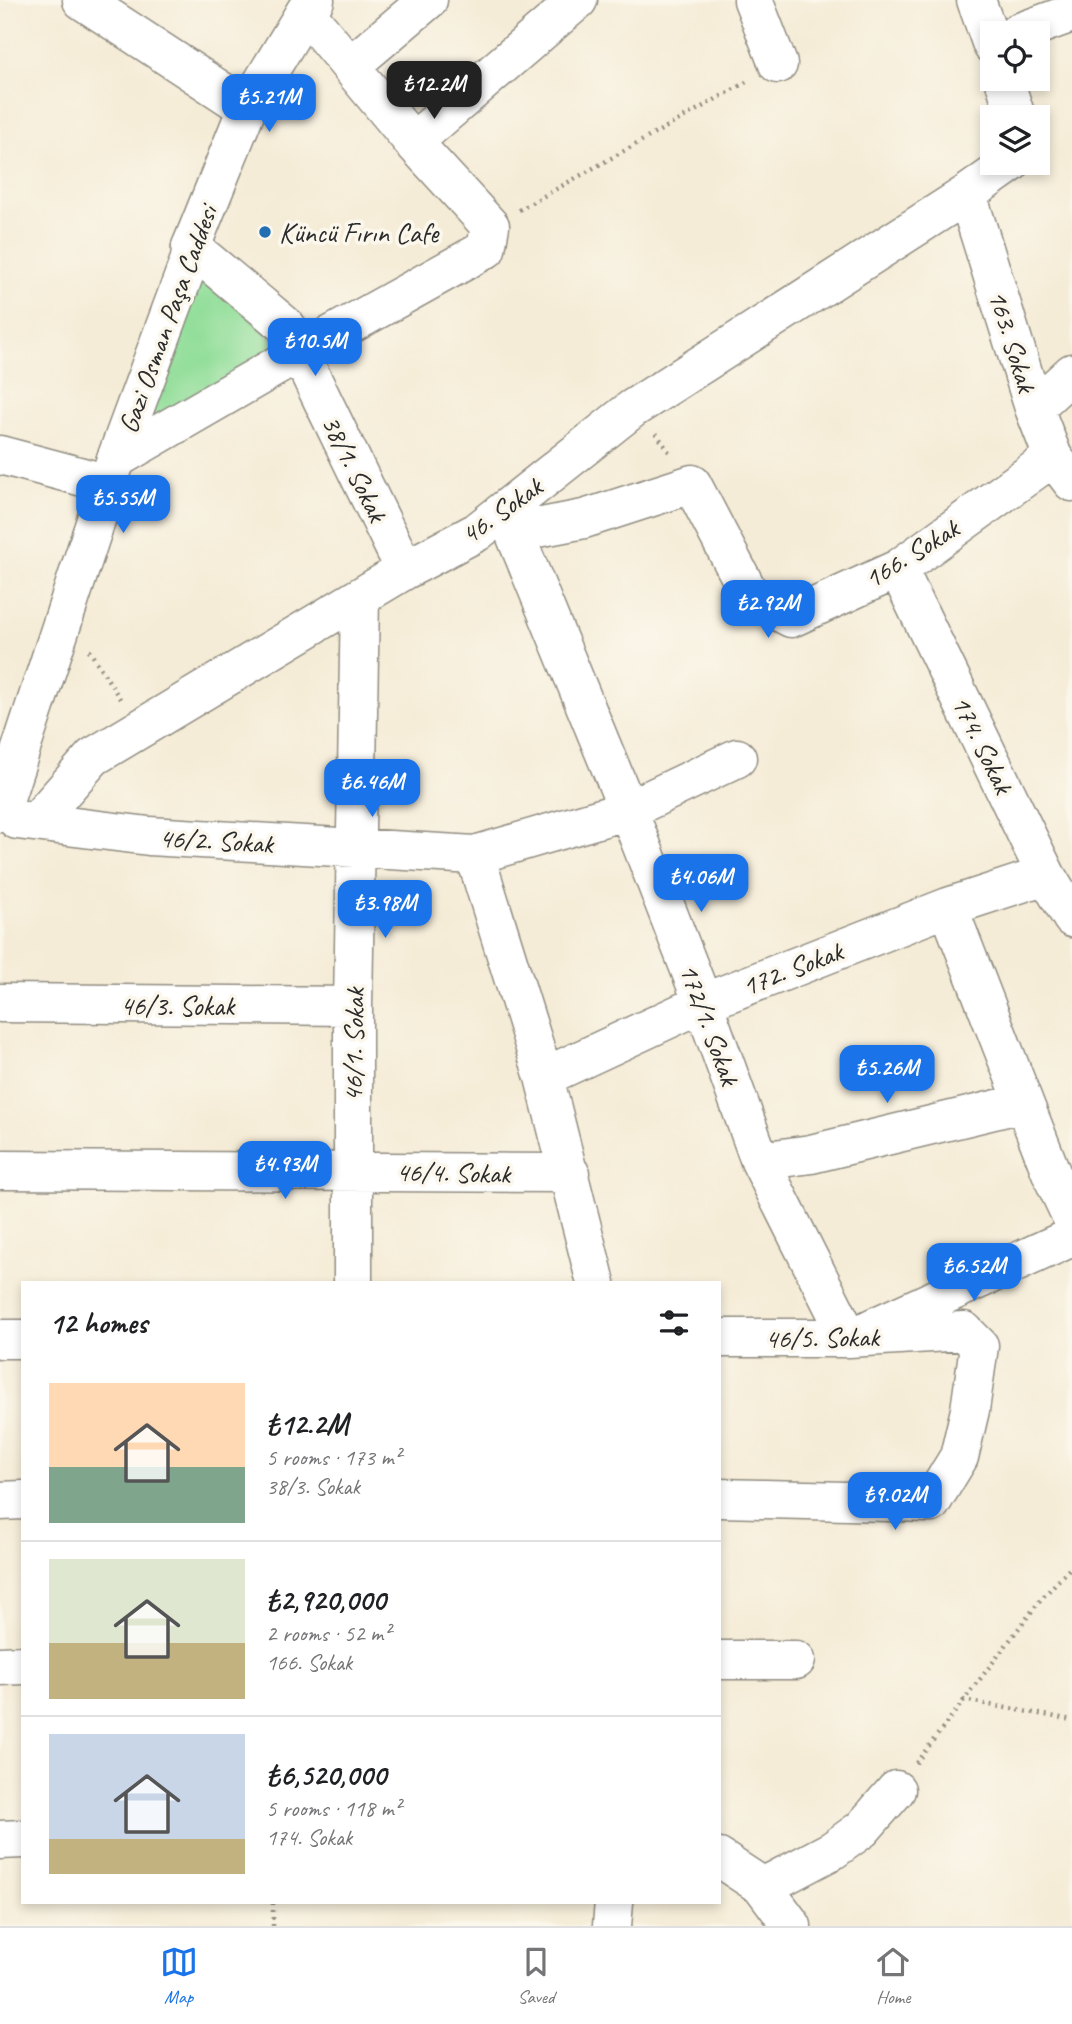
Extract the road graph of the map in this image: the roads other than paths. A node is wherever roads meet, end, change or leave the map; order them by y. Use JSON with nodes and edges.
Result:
{"nodes":[{"id":1,"x":82,"y":0,"type":"edge"},
{"id":2,"x":428,"y":0,"type":"edge"},
{"id":3,"x":578,"y":0,"type":"edge"},
{"id":4,"x":753,"y":0,"type":"edge"},
{"id":5,"x":976,"y":0,"type":"edge"},
{"id":6,"x":310,"y":6,"type":"edge"},
{"id":7,"x":1072,"y":13,"type":"edge"},
{"id":8,"x":984,"y":21,"type":"edge"},
{"id":9,"x":1050,"y":21,"type":"edge"},
{"id":10,"x":778,"y":64,"type":"road end"},
{"id":11,"x":350,"y":66,"type":"junction"},
{"id":12,"x":247,"y":108,"type":"junction"},
{"id":13,"x":413,"y":142,"type":"junction"},
{"id":14,"x":994,"y":175,"type":"edge"},
{"id":15,"x":967,"y":194,"type":"junction"},
{"id":16,"x":191,"y":247,"type":"junction"},
{"id":17,"x":299,"y":353,"type":"junction"},
{"id":18,"x":1072,"y":373,"type":"edge"},
{"id":19,"x":1034,"y":408,"type":"junction"},
{"id":20,"x":0,"y":455,"type":"edge"},
{"id":21,"x":1063,"y":470,"type":"edge"},
{"id":22,"x":113,"y":472,"type":"junction"},
{"id":23,"x":505,"y":510,"type":"junction"},
{"id":24,"x":898,"y":569,"type":"junction"},
{"id":25,"x":405,"y":570,"type":"junction"},
{"id":26,"x":360,"y":597,"type":"junction"},
{"id":27,"x":737,"y":758,"type":"dead end"},
{"id":28,"x":628,"y":810,"type":"junction"},
{"id":29,"x":12,"y":818,"type":"edge"},
{"id":30,"x":357,"y":848,"type":"junction"},
{"id":31,"x":475,"y":855,"type":"junction"},
{"id":32,"x":1063,"y":898,"type":"edge"},
{"id":33,"x":948,"y":907,"type":"junction"},
{"id":34,"x":0,"y":1003,"type":"edge"},
{"id":35,"x":703,"y":1003,"type":"junction"},
{"id":36,"x":354,"y":1006,"type":"junction"},
{"id":37,"x":544,"y":1077,"type":"junction"},
{"id":38,"x":1023,"y":1103,"type":"junction"},
{"id":39,"x":760,"y":1161,"type":"junction"},
{"id":40,"x":0,"y":1170,"type":"edge"},
{"id":41,"x":352,"y":1171,"type":"junction"},
{"id":42,"x":570,"y":1173,"type":"junction"},
{"id":43,"x":1072,"y":1218,"type":"edge"},
{"id":44,"x":1072,"y":1237,"type":"edge"},
{"id":45,"x":353,"y":1281,"type":"edge"},
{"id":46,"x":596,"y":1281,"type":"edge"},
{"id":47,"x":721,"y":1338,"type":"edge"},
{"id":48,"x":849,"y":1338,"type":"junction"},
{"id":49,"x":0,"y":1339,"type":"edge"},
{"id":50,"x":21,"y":1339,"type":"edge"},
{"id":51,"x":721,"y":1498,"type":"edge"},
{"id":52,"x":21,"y":1500,"type":"edge"},
{"id":53,"x":0,"y":1501,"type":"edge"},
{"id":54,"x":721,"y":1660,"type":"edge"},
{"id":55,"x":796,"y":1660,"type":"dead end"},
{"id":56,"x":21,"y":1665,"type":"edge"},
{"id":57,"x":0,"y":1666,"type":"edge"},
{"id":58,"x":896,"y":1790,"type":"road end"},
{"id":59,"x":21,"y":1839,"type":"edge"},
{"id":60,"x":0,"y":1840,"type":"edge"},
{"id":61,"x":721,"y":1859,"type":"edge"},
{"id":62,"x":763,"y":1887,"type":"junction"},
{"id":63,"x":614,"y":1904,"type":"edge"},
{"id":64,"x":792,"y":1925,"type":"edge"},
{"id":65,"x":612,"y":1926,"type":"edge"}],
"edges":[{"from":1,"to":12,"type":"street"},
{"from":2,"to":11,"type":"street"},
{"from":3,"to":13,"type":"street"},
{"from":4,"to":10,"type":"street"},
{"from":5,"to":8,"type":"street"},
{"from":6,"to":11,"type":"street"},
{"from":6,"to":12,"type":"street","name":"Gazi Osman Paşa Caddesi"},
{"from":7,"to":9,"type":"street"},
{"from":11,"to":13,"type":"street"},
{"from":12,"to":16,"type":"street","name":"Gazi Osman Paşa Caddesi"},
{"from":13,"to":17,"type":"street"},
{"from":14,"to":15,"type":"street","name":"46. Sokak"},
{"from":15,"to":19,"type":"street","name":"163. Sokak"},
{"from":15,"to":23,"type":"street","name":"46. Sokak"},
{"from":16,"to":17,"type":"street","name":"38/1. Sokak"},
{"from":16,"to":22,"type":"street","name":"Gazi Osman Paşa Caddesi"},
{"from":17,"to":22,"type":"street"},
{"from":17,"to":25,"type":"street","name":"38/1. Sokak"},
{"from":18,"to":19,"type":"street"},
{"from":19,"to":21,"type":"street","name":"163. Sokak"},
{"from":20,"to":22,"type":"street"},
{"from":21,"to":24,"type":"street","name":"166. Sokak"},
{"from":22,"to":29,"type":"street","name":"Gazi Osman Paşa Caddesi"},
{"from":23,"to":24,"type":"street","name":"166. Sokak"},
{"from":23,"to":25,"type":"street","name":"46. Sokak"},
{"from":23,"to":28,"type":"street","name":"172/1. Sokak"},
{"from":24,"to":32,"type":"street","name":"174. Sokak"},
{"from":25,"to":26,"type":"street","name":"46. Sokak"},
{"from":26,"to":29,"type":"street","name":"46. Sokak"},
{"from":26,"to":30,"type":"street","name":"46/1. Sokak"},
{"from":27,"to":28,"type":"street","name":"46/2. Sokak"},
{"from":28,"to":31,"type":"street","name":"46/2. Sokak"},
{"from":28,"to":35,"type":"street","name":"172/1. Sokak"},
{"from":29,"to":30,"type":"street","name":"46/2. Sokak"},
{"from":30,"to":31,"type":"street","name":"46/2. Sokak"},
{"from":30,"to":36,"type":"street","name":"46/1. Sokak"},
{"from":31,"to":37,"type":"street"},
{"from":32,"to":33,"type":"street","name":"172. Sokak"},
{"from":33,"to":35,"type":"street","name":"172. Sokak"},
{"from":33,"to":38,"type":"street"},
{"from":34,"to":36,"type":"street","name":"46/3. Sokak"},
{"from":35,"to":37,"type":"street","name":"172. Sokak"},
{"from":35,"to":39,"type":"street","name":"172/1. Sokak"},
{"from":36,"to":41,"type":"street","name":"46/1. Sokak"},
{"from":37,"to":42,"type":"street"},
{"from":38,"to":39,"type":"street"},
{"from":38,"to":43,"type":"street"},
{"from":39,"to":48,"type":"street","name":"172/1. Sokak"},
{"from":40,"to":41,"type":"street","name":"46/4. Sokak"},
{"from":41,"to":42,"type":"street","name":"46/4. Sokak"},
{"from":41,"to":45,"type":"street","name":"46/1. Sokak"},
{"from":42,"to":46,"type":"street"},
{"from":44,"to":48,"type":"street"},
{"from":47,"to":48,"type":"street","name":"46/5. Sokak"},
{"from":48,"to":51,"type":"street","name":"46/5. Sokak"},
{"from":49,"to":50,"type":"street"},
{"from":52,"to":53,"type":"street"},
{"from":54,"to":55,"type":"street"},
{"from":56,"to":57,"type":"street"},
{"from":58,"to":62,"type":"street"},
{"from":59,"to":60,"type":"street"},
{"from":61,"to":62,"type":"street"},
{"from":62,"to":64,"type":"street"},
{"from":63,"to":65,"type":"street"}]}
